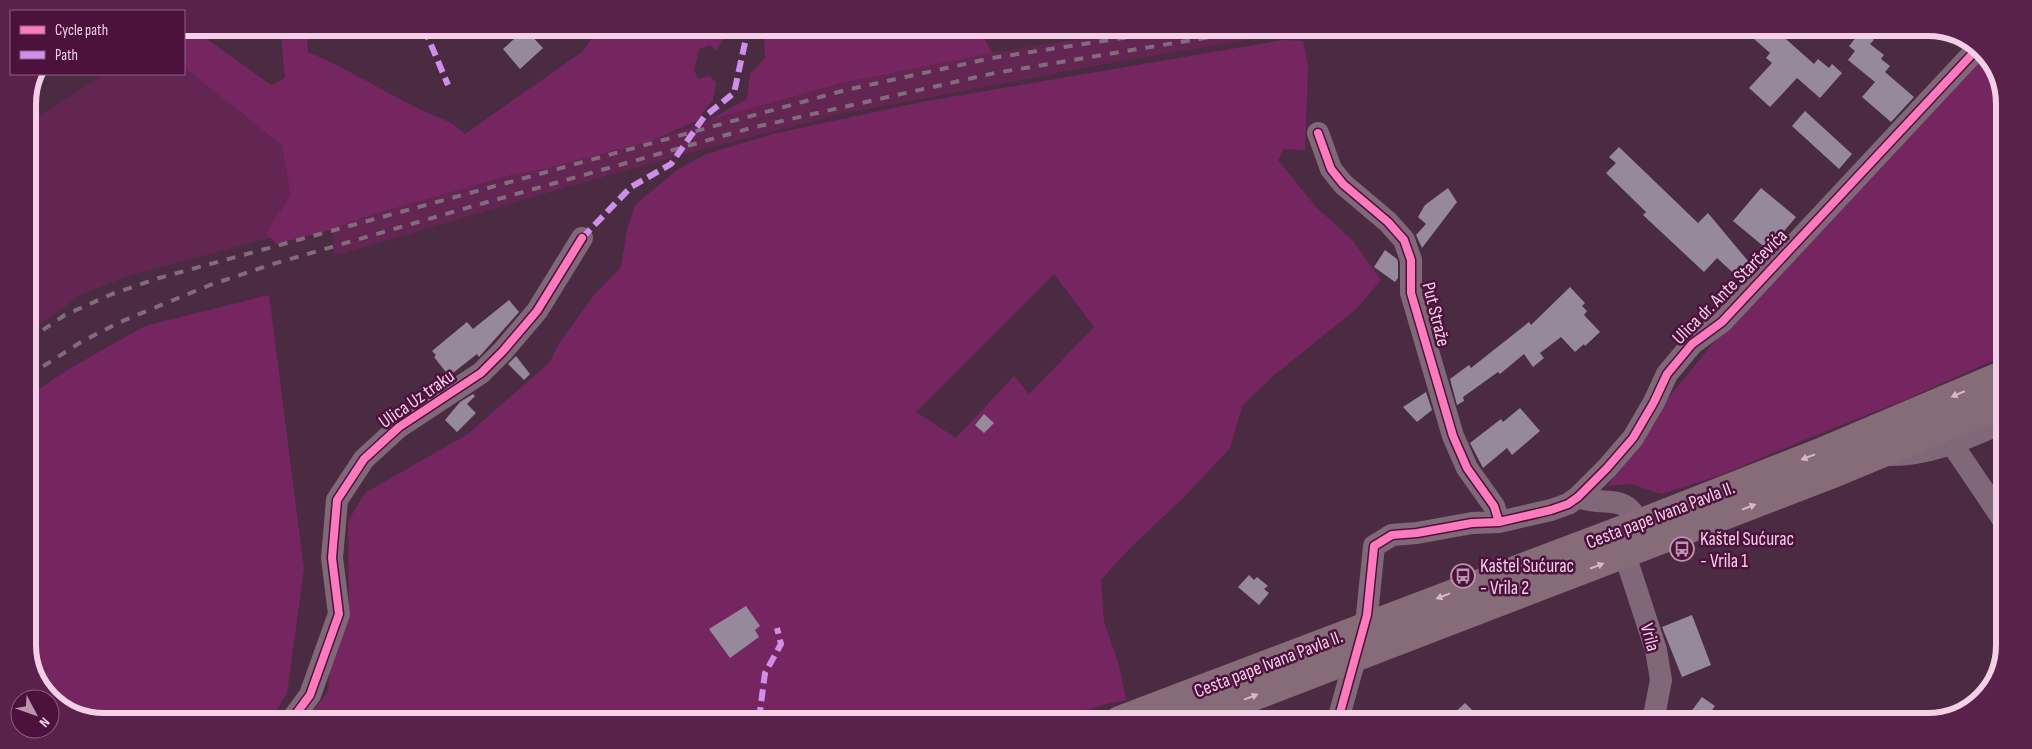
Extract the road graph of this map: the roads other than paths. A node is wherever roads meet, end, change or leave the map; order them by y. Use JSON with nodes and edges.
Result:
{"nodes":[{"id":1,"x":1973,"y":53,"type":"edge"},
{"id":2,"x":1318,"y":133,"type":"dead end"},
{"id":3,"x":582,"y":238,"type":"dead end"},
{"id":4,"x":1996,"y":378,"type":"edge"},
{"id":5,"x":1996,"y":406,"type":"edge"},
{"id":6,"x":1996,"y":426,"type":"edge"},
{"id":7,"x":1952,"y":444,"type":"junction"},
{"id":8,"x":1882,"y":454,"type":"junction"},
{"id":9,"x":1578,"y":497,"type":"junction"},
{"id":10,"x":1996,"y":509,"type":"edge"},
{"id":11,"x":1500,"y":522,"type":"junction"},
{"id":12,"x":1639,"y":523,"type":"junction"},
{"id":13,"x":1626,"y":555,"type":"junction"},
{"id":14,"x":296,"y":713,"type":"edge"},
{"id":15,"x":1137,"y":713,"type":"edge"},
{"id":16,"x":1211,"y":713,"type":"edge"},
{"id":17,"x":1340,"y":713,"type":"edge"},
{"id":18,"x":1655,"y":713,"type":"edge"}],
"edges":[{"from":1,"to":9,"type":"street","name":"Ulica dr. Ante Starčevića"},
{"from":2,"to":11,"type":"street","name":"Put Straže"},
{"from":3,"to":14,"type":"street","name":"Ulica Uz traku"},
{"from":4,"to":12,"type":"main road","name":"Cesta pape Ivana Pavla II.","one_way":true},
{"from":5,"to":8,"type":"main road","name":"Cesta pape Ivana Pavla II."},
{"from":6,"to":7,"type":"street"},
{"from":7,"to":8,"type":"street"},
{"from":7,"to":10,"type":"street"},
{"from":13,"to":8,"type":"main road","name":"Cesta pape Ivana Pavla II.","one_way":true},
{"from":9,"to":11,"type":"street","name":"Ulica dr. Ante Starčevića"},
{"from":9,"to":12,"type":"street"},
{"from":11,"to":17,"type":"street","name":"Ulica dr. Ante Starčevića"},
{"from":12,"to":15,"type":"main road","name":"Cesta pape Ivana Pavla II.","one_way":true},
{"from":16,"to":13,"type":"main road","name":"Cesta pape Ivana Pavla II.","one_way":true},
{"from":13,"to":18,"type":"street","name":"Vrila"}]}
